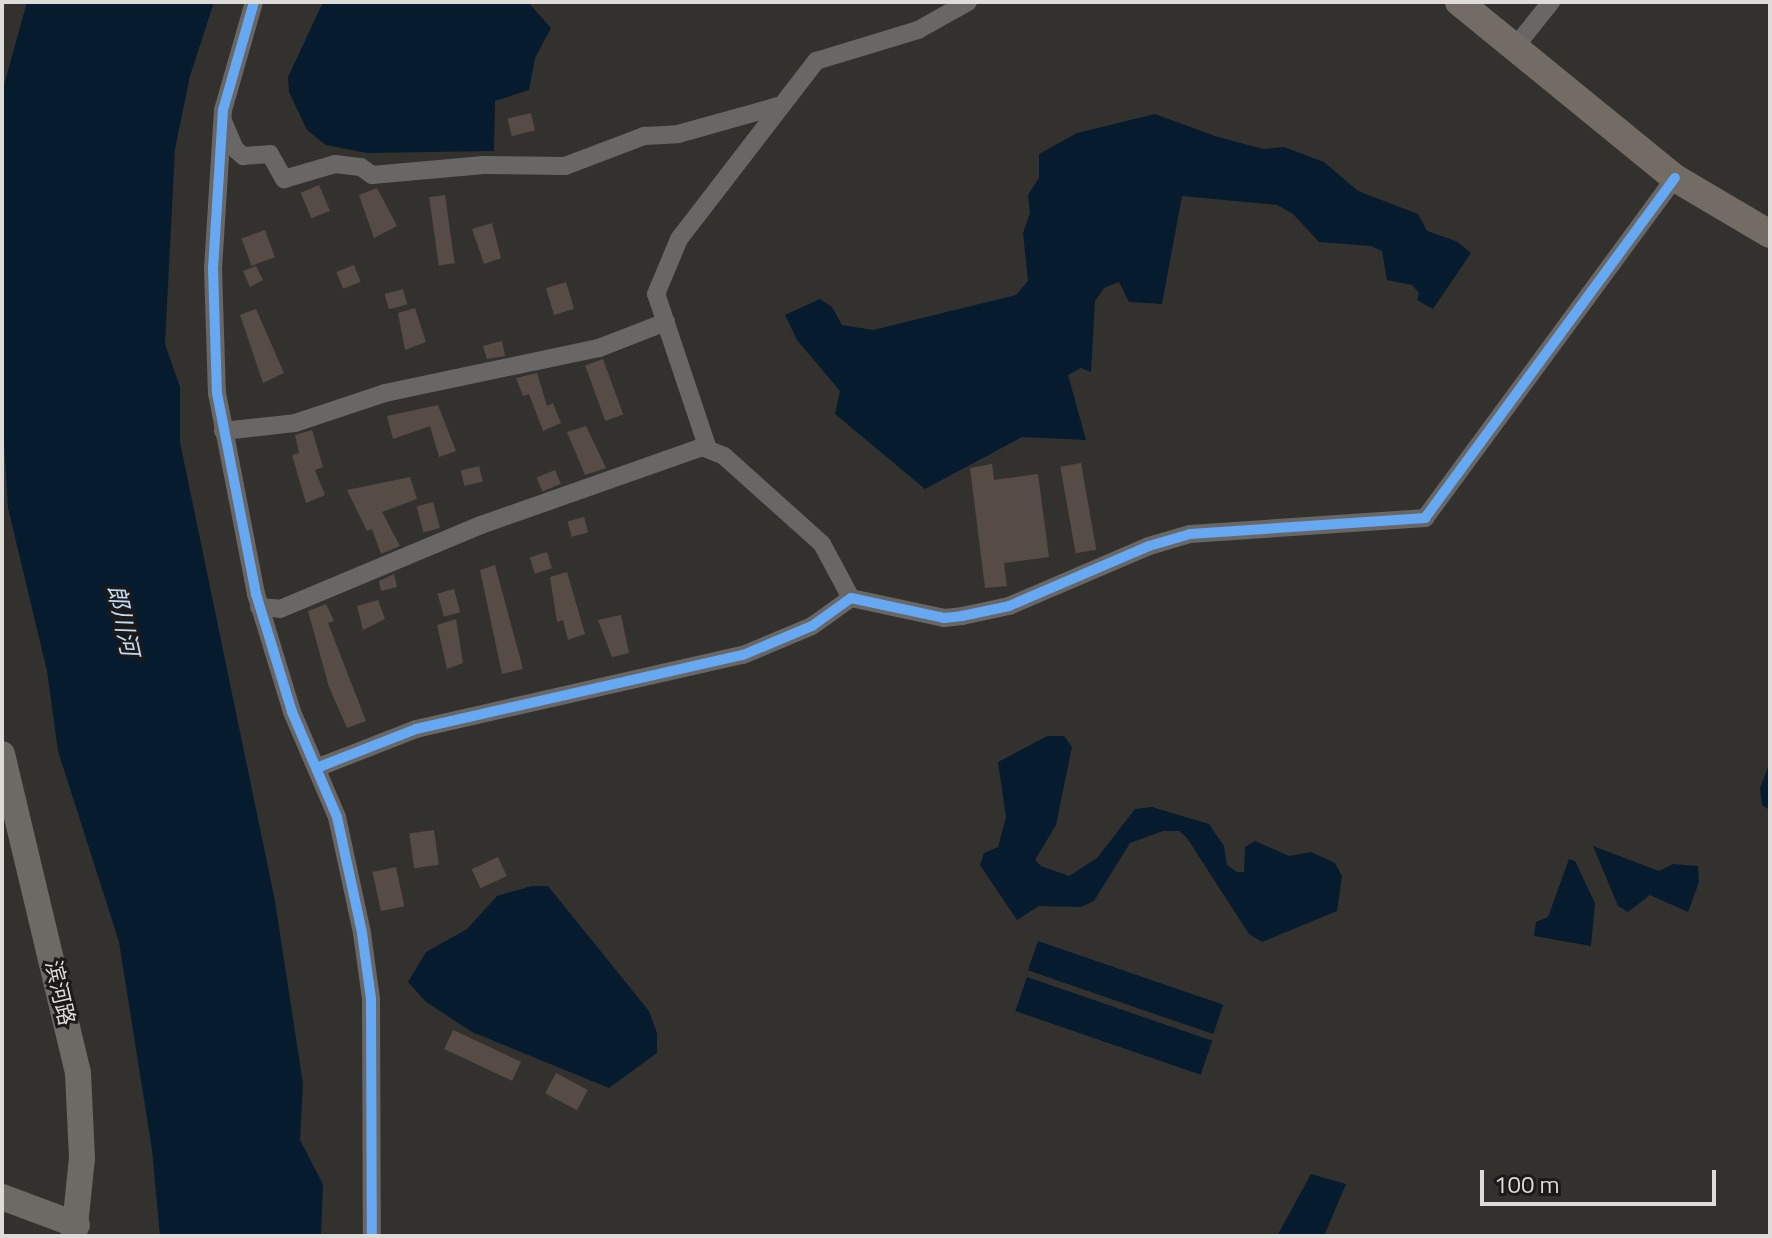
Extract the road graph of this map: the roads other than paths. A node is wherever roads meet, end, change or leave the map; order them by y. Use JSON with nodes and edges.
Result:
{"nodes":[{"id":1,"x":254,"y":2,"type":"edge"},
{"id":2,"x":968,"y":2,"type":"edge"},
{"id":3,"x":1459,"y":2,"type":"edge"},
{"id":4,"x":1551,"y":2,"type":"edge"},
{"id":5,"x":1515,"y":47,"type":"junction"},
{"id":6,"x":778,"y":106,"type":"junction"},
{"id":7,"x":222,"y":120,"type":"junction"},
{"id":8,"x":1675,"y":178,"type":"junction"},
{"id":9,"x":1770,"y":234,"type":"edge"},
{"id":10,"x":666,"y":322,"type":"junction"},
{"id":11,"x":223,"y":431,"type":"junction"},
{"id":12,"x":708,"y":449,"type":"junction"},
{"id":13,"x":851,"y":598,"type":"junction"},
{"id":14,"x":259,"y":607,"type":"junction"},
{"id":15,"x":2,"y":754,"type":"edge"},
{"id":16,"x":319,"y":767,"type":"junction"},
{"id":17,"x":7,"y":799,"type":"edge"},
{"id":18,"x":2,"y":1197,"type":"edge"},
{"id":19,"x":76,"y":1230,"type":"edge"},
{"id":20,"x":372,"y":1236,"type":"edge"}],
"edges":[{"from":1,"to":7,"type":"street"},
{"from":2,"to":6,"type":"street"},
{"from":3,"to":5,"type":"main road"},
{"from":4,"to":5,"type":"street"},
{"from":5,"to":8,"type":"main road"},
{"from":6,"to":7,"type":"street"},
{"from":6,"to":10,"type":"street"},
{"from":7,"to":11,"type":"street"},
{"from":8,"to":9,"type":"main road"},
{"from":8,"to":13,"type":"street"},
{"from":10,"to":11,"type":"street"},
{"from":10,"to":12,"type":"street"},
{"from":11,"to":14,"type":"street"},
{"from":12,"to":13,"type":"street"},
{"from":12,"to":14,"type":"street"},
{"from":13,"to":16,"type":"street"},
{"from":14,"to":16,"type":"street"},
{"from":15,"to":17,"type":"street","name":"滨河路"},
{"from":16,"to":20,"type":"street"},
{"from":17,"to":19,"type":"street","name":"滨河路"},
{"from":18,"to":19,"type":"street"}]}
